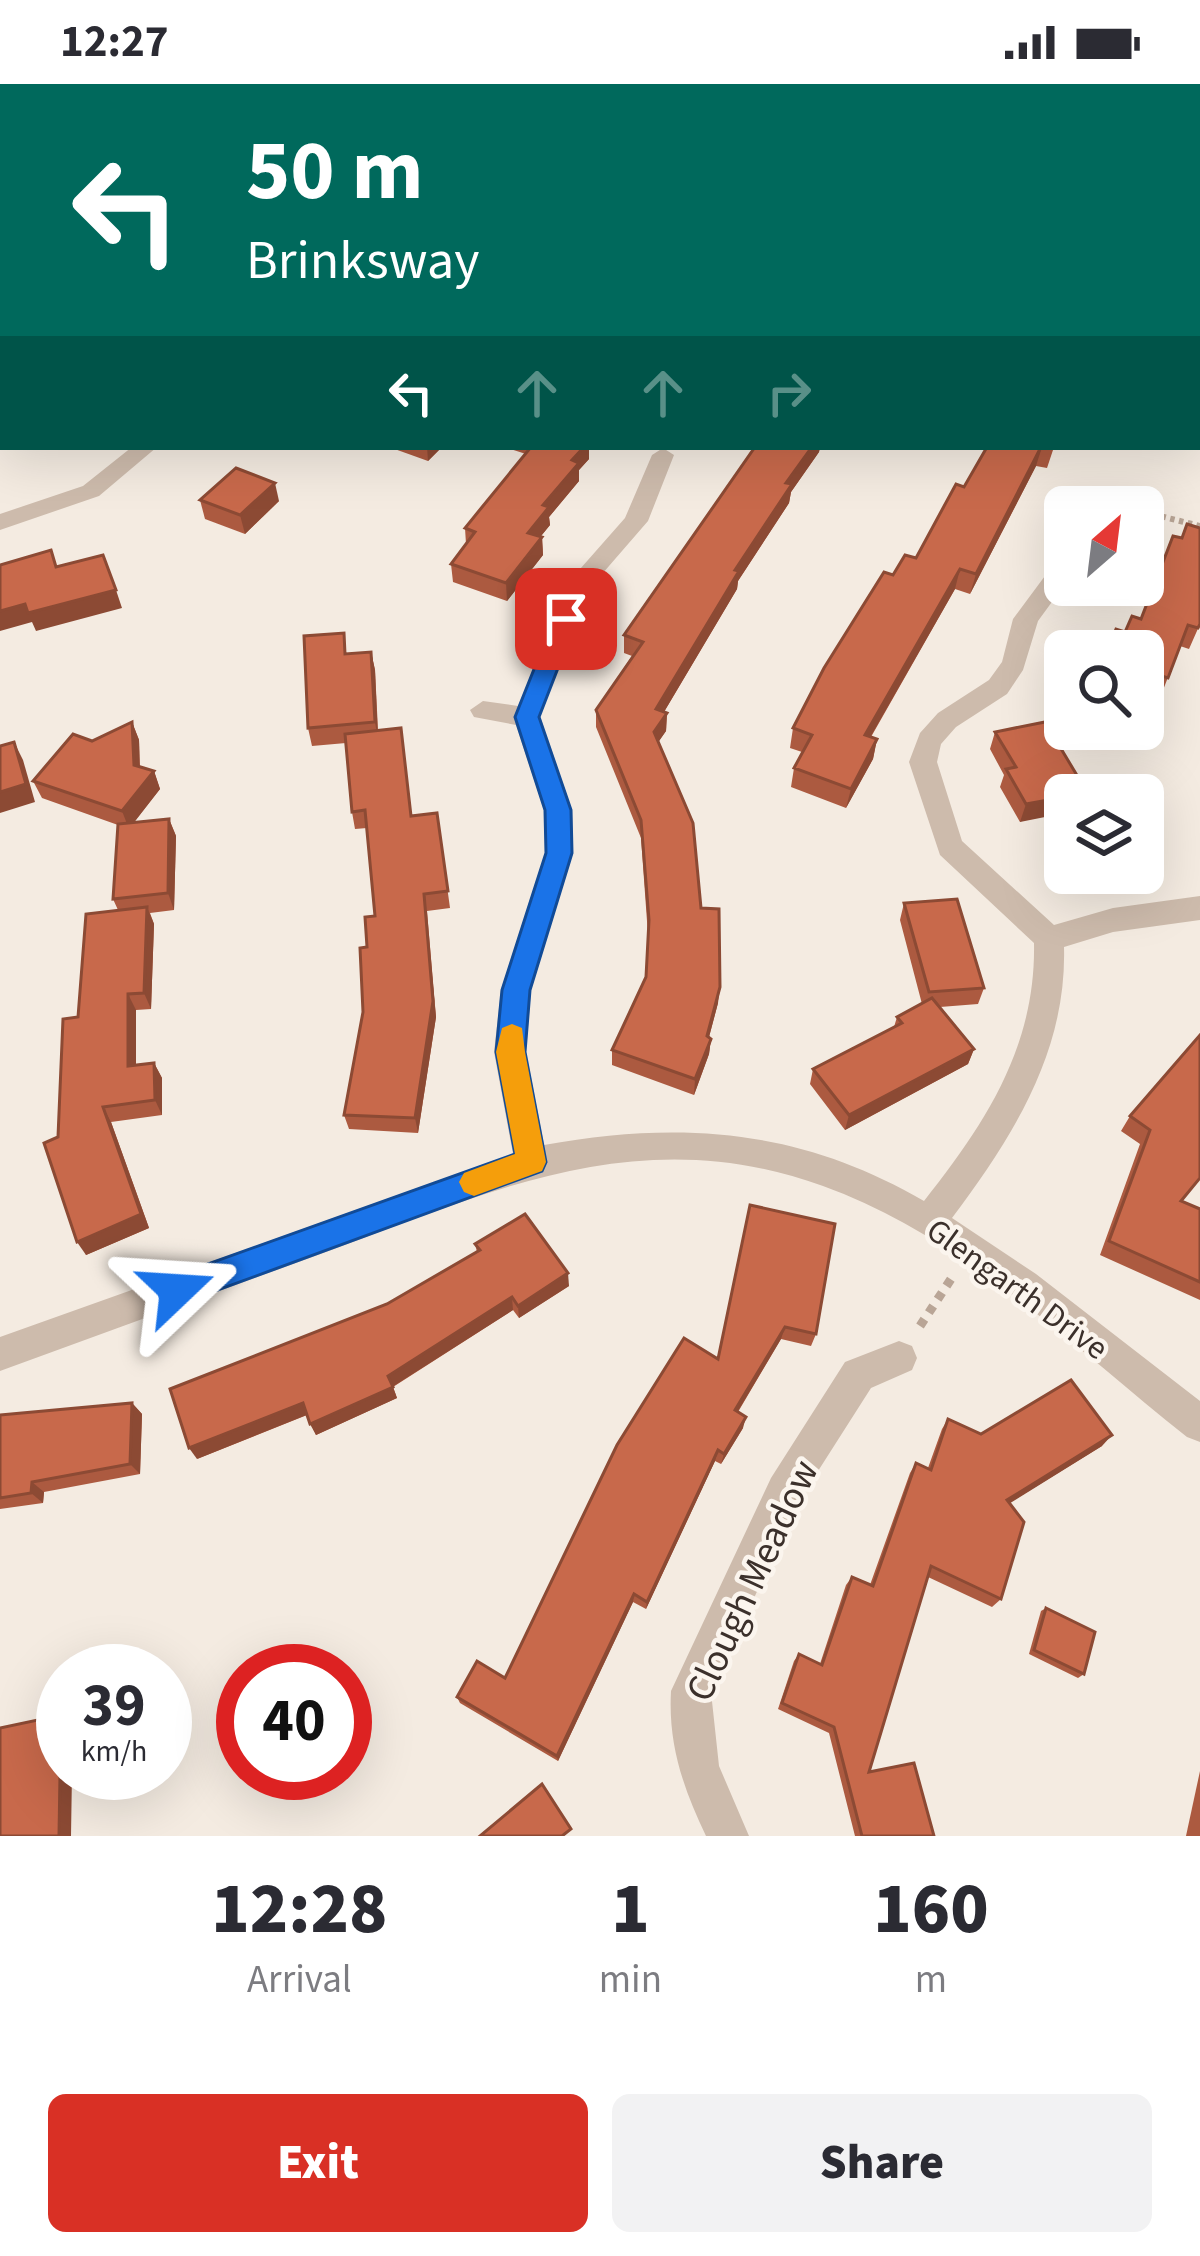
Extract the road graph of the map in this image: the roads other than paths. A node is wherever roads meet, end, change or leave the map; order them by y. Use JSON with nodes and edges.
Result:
{"nodes":[{"id":1,"x":142,"y":450,"type":"edge"},
{"id":2,"x":666,"y":454,"type":"edge"},
{"id":3,"x":0,"y":522,"type":"edge"},
{"id":4,"x":1044,"y":595,"type":"edge"},
{"id":5,"x":483,"y":710,"type":"dead end"},
{"id":6,"x":527,"y":717,"type":"junction"},
{"id":7,"x":1200,"y":908,"type":"edge"},
{"id":8,"x":1048,"y":939,"type":"junction"},
{"id":9,"x":531,"y":1162,"type":"junction"},
{"id":10,"x":929,"y":1221,"type":"junction"},
{"id":11,"x":0,"y":1354,"type":"edge"},
{"id":12,"x":899,"y":1358,"type":"road end"},
{"id":13,"x":1200,"y":1424,"type":"edge"},
{"id":14,"x":728,"y":1836,"type":"edge"}],
"edges":[{"from":1,"to":3,"type":"street"},
{"from":2,"to":6,"type":"street"},
{"from":4,"to":8,"type":"street"},
{"from":5,"to":6,"type":"street"},
{"from":6,"to":9,"type":"street"},
{"from":7,"to":8,"type":"street"},
{"from":8,"to":10,"type":"street"},
{"from":9,"to":10,"type":"street","name":"Glengarth Drive"},
{"from":9,"to":11,"type":"street","name":"Glengarth Drive"},
{"from":10,"to":13,"type":"street","name":"Glengarth Drive"},
{"from":12,"to":14,"type":"street","name":"Clough Meadow"}]}
